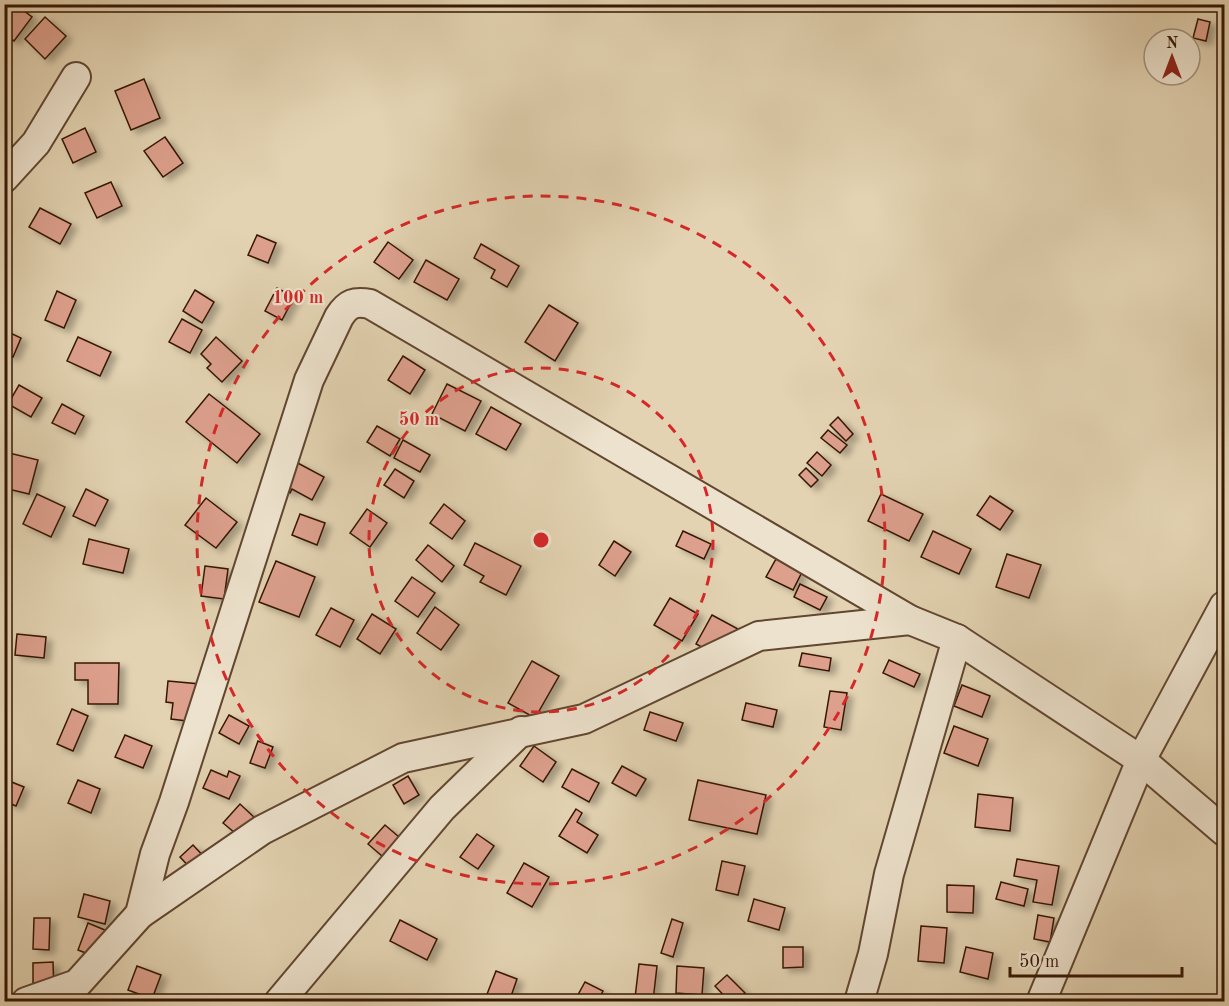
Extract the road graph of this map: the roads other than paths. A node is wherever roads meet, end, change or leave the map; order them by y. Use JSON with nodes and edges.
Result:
{"nodes":[{"id":1,"x":76,"y":77,"type":"dead end"},
{"id":2,"x":4,"y":178,"type":"edge"},
{"id":3,"x":1224,"y":606,"type":"edge"},
{"id":4,"x":910,"y":620,"type":"junction"},
{"id":5,"x":957,"y":639,"type":"junction"},
{"id":6,"x":521,"y":731,"type":"junction"},
{"id":7,"x":1141,"y":760,"type":"junction"},
{"id":8,"x":1224,"y":831,"type":"edge"},
{"id":9,"x":140,"y":914,"type":"junction"},
{"id":10,"x":75,"y":993,"type":"edge"},
{"id":11,"x":26,"y":1002,"type":"edge"},
{"id":12,"x":279,"y":1002,"type":"edge"},
{"id":13,"x":859,"y":1002,"type":"edge"},
{"id":14,"x":1041,"y":1002,"type":"edge"}],
"edges":[{"from":1,"to":2,"type":"street"},
{"from":3,"to":7,"type":"street"},
{"from":4,"to":5,"type":"street"},
{"from":4,"to":6,"type":"street"},
{"from":4,"to":9,"type":"street"},
{"from":5,"to":7,"type":"street"},
{"from":5,"to":13,"type":"street"},
{"from":6,"to":9,"type":"street"},
{"from":6,"to":12,"type":"street"},
{"from":7,"to":8,"type":"street"},
{"from":7,"to":14,"type":"street"},
{"from":9,"to":10,"type":"street"},
{"from":10,"to":11,"type":"street"}]}
